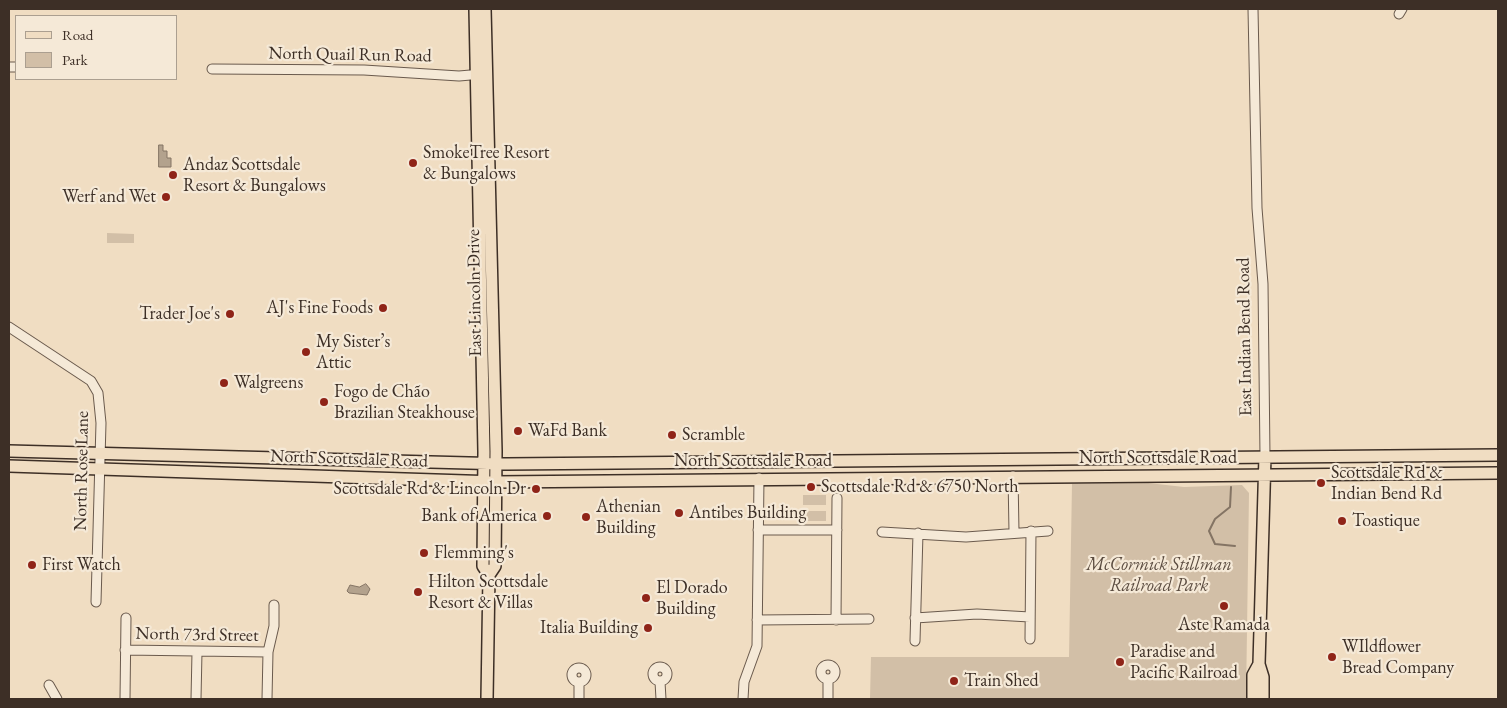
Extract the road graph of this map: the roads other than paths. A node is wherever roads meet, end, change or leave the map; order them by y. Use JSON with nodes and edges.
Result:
{"nodes":[{"id":1,"x":475,"y":9,"type":"edge"},
{"id":2,"x":486,"y":9,"type":"edge"},
{"id":3,"x":1253,"y":9,"type":"edge"},
{"id":4,"x":212,"y":69,"type":"dead end"},
{"id":5,"x":482,"y":74,"type":"junction"},
{"id":6,"x":9,"y":327,"type":"edge"},
{"id":7,"x":9,"y":451,"type":"edge"},
{"id":8,"x":100,"y":454,"type":"junction"},
{"id":9,"x":1498,"y":455,"type":"edge"},
{"id":10,"x":1265,"y":456,"type":"junction"},
{"id":11,"x":1088,"y":459,"type":"junction"},
{"id":12,"x":946,"y":460,"type":"junction"},
{"id":13,"x":716,"y":462,"type":"junction"},
{"id":14,"x":829,"y":462,"type":"junction"},
{"id":15,"x":484,"y":464,"type":"junction"},
{"id":16,"x":496,"y":464,"type":"junction"},
{"id":17,"x":649,"y":464,"type":"junction"},
{"id":18,"x":9,"y":466,"type":"edge"},
{"id":19,"x":100,"y":469,"type":"junction"},
{"id":20,"x":1498,"y":473,"type":"edge"},
{"id":21,"x":1264,"y":475,"type":"junction"},
{"id":22,"x":1013,"y":476,"type":"junction"},
{"id":23,"x":759,"y":478,"type":"junction"},
{"id":24,"x":649,"y":479,"type":"junction"},
{"id":25,"x":484,"y":481,"type":"junction"},
{"id":26,"x":496,"y":482,"type":"junction"},
{"id":27,"x":837,"y":498,"type":"dead end"},
{"id":28,"x":758,"y":530,"type":"junction"},
{"id":29,"x":836,"y":530,"type":"junction"},
{"id":30,"x":1048,"y":531,"type":"dead end"},
{"id":31,"x":882,"y":532,"type":"dead end"},
{"id":32,"x":1014,"y":532,"type":"junction"},
{"id":33,"x":1031,"y":532,"type":"junction"},
{"id":34,"x":918,"y":533,"type":"junction"},
{"id":35,"x":489,"y":575,"type":"junction"},
{"id":36,"x":96,"y":602,"type":"dead end"},
{"id":37,"x":274,"y":605,"type":"dead end"},
{"id":38,"x":1030,"y":617,"type":"junction"},
{"id":39,"x":126,"y":618,"type":"dead end"},
{"id":40,"x":915,"y":618,"type":"junction"},
{"id":41,"x":869,"y":619,"type":"dead end"},
{"id":42,"x":757,"y":620,"type":"junction"},
{"id":43,"x":836,"y":620,"type":"junction"},
{"id":44,"x":1030,"y":639,"type":"dead end"},
{"id":45,"x":915,"y":641,"type":"dead end"},
{"id":46,"x":125,"y":650,"type":"junction"},
{"id":47,"x":197,"y":652,"type":"junction"},
{"id":48,"x":268,"y":652,"type":"junction"},
{"id":49,"x":1259,"y":664,"type":"junction"},
{"id":50,"x":828,"y":680,"type":"dead end"},
{"id":51,"x":579,"y":682,"type":"dead end"},
{"id":52,"x":660,"y":682,"type":"dead end"},
{"id":53,"x":49,"y":685,"type":"dead end"},
{"id":54,"x":57,"y":699,"type":"edge"},
{"id":55,"x":125,"y":699,"type":"edge"},
{"id":56,"x":196,"y":699,"type":"edge"},
{"id":57,"x":267,"y":699,"type":"edge"},
{"id":58,"x":487,"y":699,"type":"edge"},
{"id":59,"x":579,"y":699,"type":"edge"},
{"id":60,"x":661,"y":699,"type":"edge"},
{"id":61,"x":743,"y":699,"type":"edge"},
{"id":62,"x":828,"y":699,"type":"edge"},
{"id":63,"x":1253,"y":699,"type":"edge"},
{"id":64,"x":1263,"y":699,"type":"edge"}],
"edges":[{"from":1,"to":5,"type":"main road","name":"East Lincoln Drive"},
{"from":2,"to":5,"type":"main road","name":"East Lincoln Drive"},
{"from":3,"to":10,"type":"street","name":"East Indian Bend Road"},
{"from":4,"to":5,"type":"street","name":"North Quail Run Road"},
{"from":5,"to":15,"type":"main road","name":"East Lincoln Drive"},
{"from":5,"to":16,"type":"main road","name":"East Lincoln Drive"},
{"from":6,"to":8,"type":"street","name":"North Rose Lane"},
{"from":7,"to":8,"type":"main road","name":"North Scottsdale Road"},
{"from":8,"to":15,"type":"main road","name":"North Scottsdale Road"},
{"from":8,"to":19,"type":"street","name":"North Rose Lane"},
{"from":9,"to":10,"type":"main road","name":"North Scottsdale Road"},
{"from":10,"to":11,"type":"main road","name":"North Scottsdale Road"},
{"from":10,"to":21,"type":"main road","name":"East Indian Bend Road"},
{"from":11,"to":12,"type":"main road","name":"North Scottsdale Road"},
{"from":11,"to":22,"type":"main road"},
{"from":12,"to":14,"type":"main road","name":"North Scottsdale Road"},
{"from":12,"to":22,"type":"main road"},
{"from":13,"to":14,"type":"main road","name":"North Scottsdale Road"},
{"from":13,"to":17,"type":"main road","name":"North Scottsdale Road"},
{"from":13,"to":23,"type":"main road"},
{"from":14,"to":23,"type":"main road"},
{"from":15,"to":16,"type":"main road","name":"North Scottsdale Road"},
{"from":15,"to":25,"type":"main road","name":"East Lincoln Drive"},
{"from":16,"to":17,"type":"main road","name":"North Scottsdale Road"},
{"from":16,"to":26,"type":"main road","name":"East Lincoln Drive"},
{"from":17,"to":24,"type":"main road"},
{"from":18,"to":19,"type":"main road","name":"North Scottsdale Road"},
{"from":19,"to":25,"type":"main road","name":"North Scottsdale Road"},
{"from":19,"to":36,"type":"street","name":"North Rose Lane"},
{"from":20,"to":21,"type":"main road","name":"North Scottsdale Road"},
{"from":21,"to":22,"type":"main road","name":"North Scottsdale Road"},
{"from":21,"to":49,"type":"main road","name":"East Indian Bend Road"},
{"from":22,"to":23,"type":"main road","name":"North Scottsdale Road"},
{"from":22,"to":32,"type":"street"},
{"from":23,"to":24,"type":"main road","name":"North Scottsdale Road"},
{"from":23,"to":28,"type":"street"},
{"from":24,"to":26,"type":"main road","name":"North Scottsdale Road"},
{"from":25,"to":26,"type":"main road","name":"North Scottsdale Road"},
{"from":25,"to":35,"type":"main road","name":"East Lincoln Drive"},
{"from":26,"to":35,"type":"main road","name":"East Lincoln Drive"},
{"from":27,"to":29,"type":"street"},
{"from":28,"to":29,"type":"street"},
{"from":28,"to":42,"type":"street"},
{"from":29,"to":43,"type":"street"},
{"from":30,"to":33,"type":"street"},
{"from":31,"to":34,"type":"street"},
{"from":32,"to":33,"type":"street"},
{"from":32,"to":34,"type":"street"},
{"from":33,"to":38,"type":"street"},
{"from":34,"to":40,"type":"street"},
{"from":35,"to":58,"type":"main road","name":"East Lincoln Drive"},
{"from":37,"to":48,"type":"street"},
{"from":38,"to":40,"type":"street"},
{"from":38,"to":44,"type":"street"},
{"from":39,"to":46,"type":"street"},
{"from":40,"to":45,"type":"street"},
{"from":41,"to":43,"type":"street"},
{"from":42,"to":43,"type":"street"},
{"from":42,"to":61,"type":"street"},
{"from":46,"to":47,"type":"street","name":"North 73rd Street"},
{"from":46,"to":55,"type":"street"},
{"from":47,"to":48,"type":"street","name":"North 73rd Street"},
{"from":47,"to":56,"type":"street"},
{"from":48,"to":57,"type":"street"},
{"from":49,"to":63,"type":"main road","name":"East Indian Bend Road"},
{"from":49,"to":64,"type":"main road","name":"East Indian Bend Road"},
{"from":50,"to":62,"type":"street"},
{"from":51,"to":59,"type":"street"},
{"from":52,"to":60,"type":"street"},
{"from":53,"to":54,"type":"street"}]}
